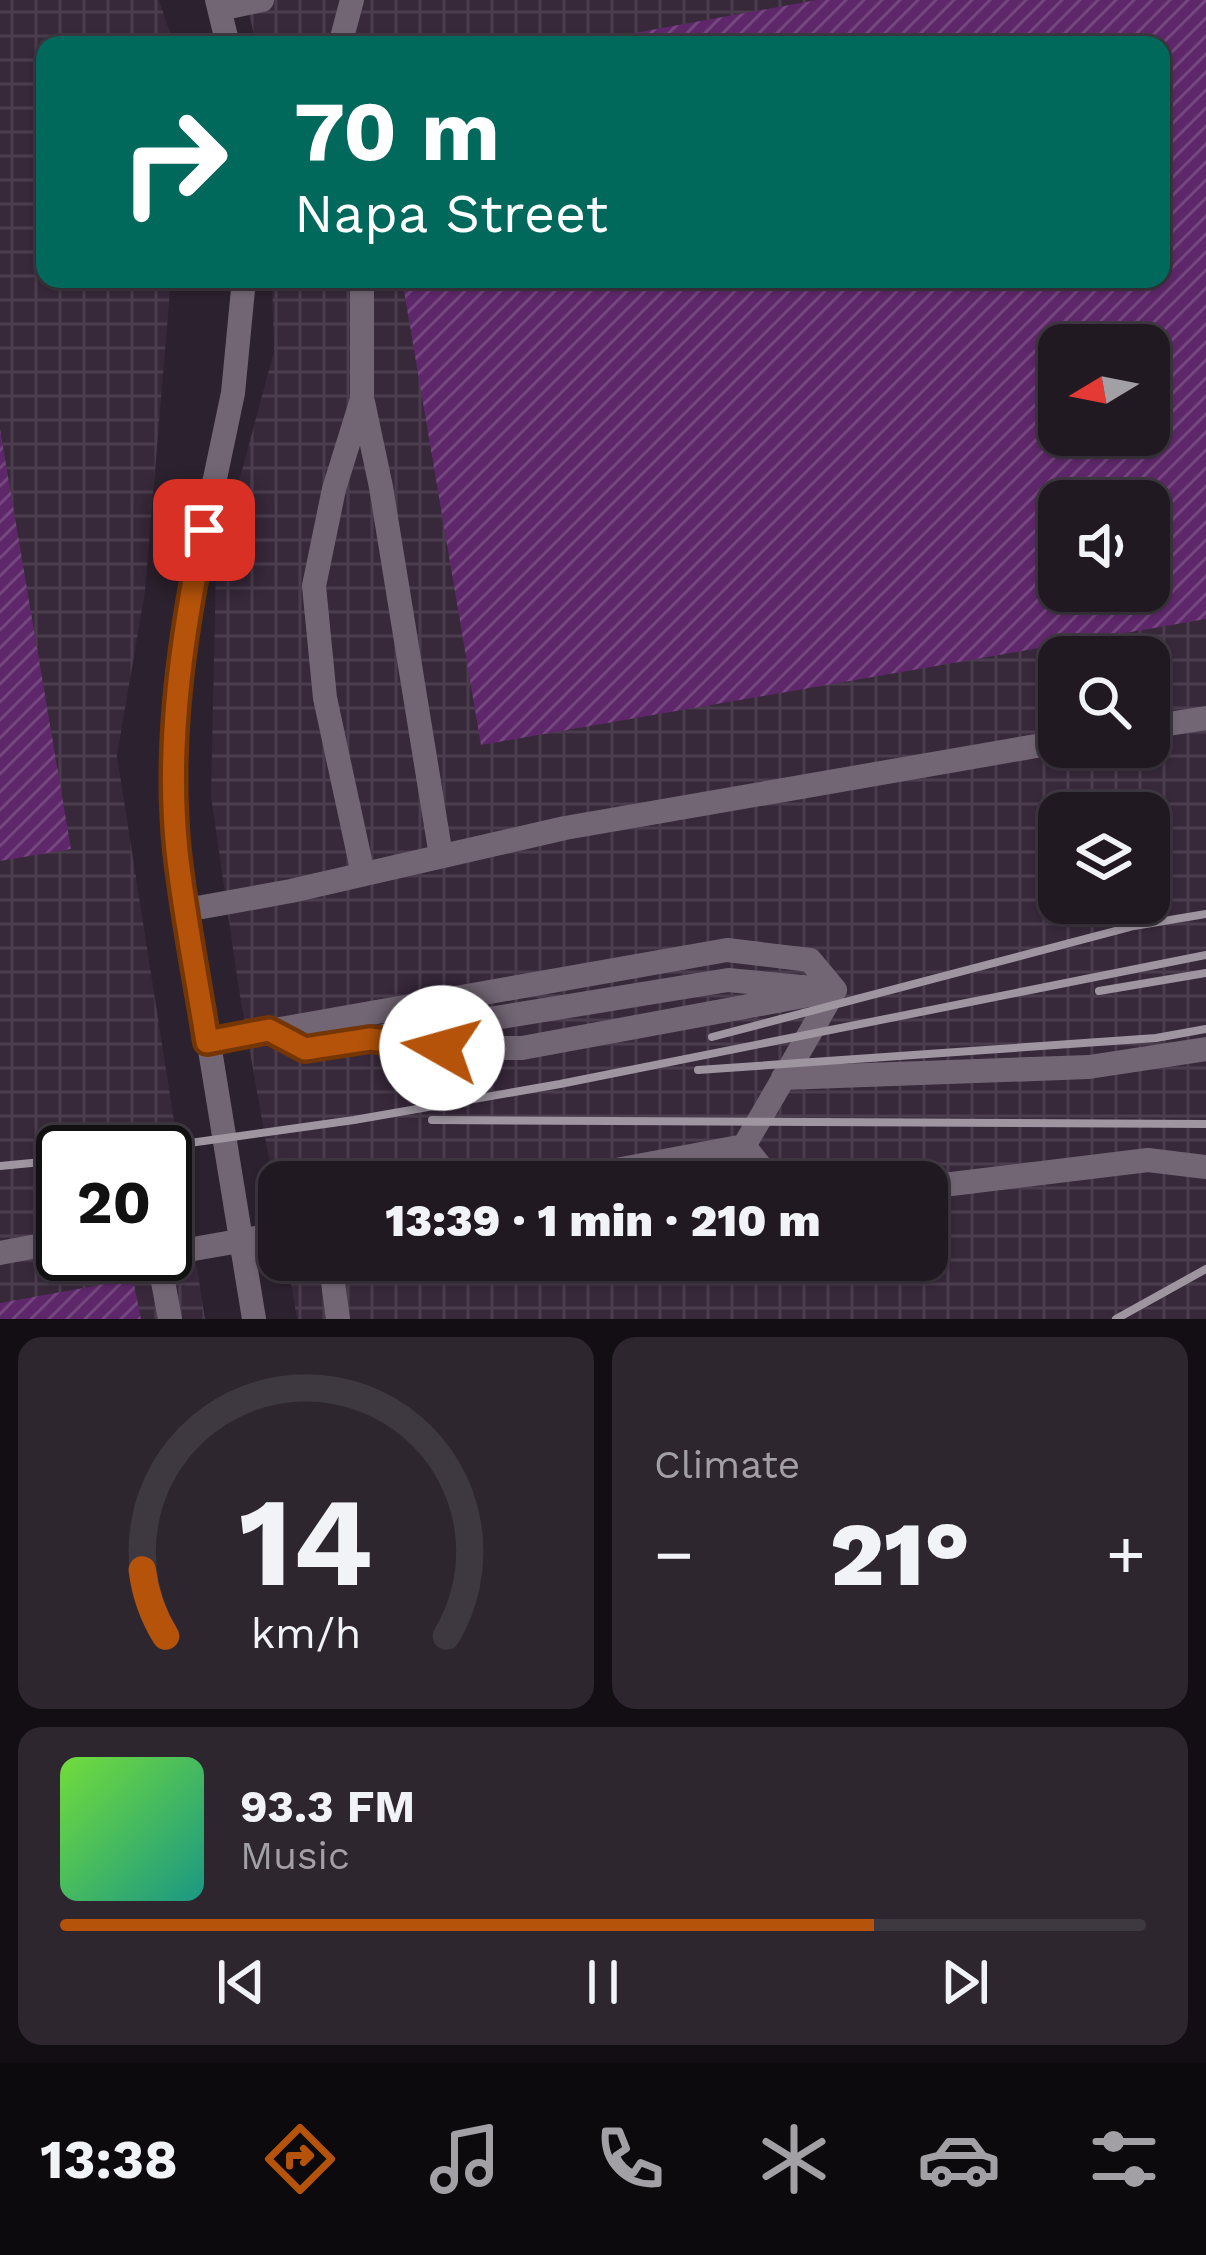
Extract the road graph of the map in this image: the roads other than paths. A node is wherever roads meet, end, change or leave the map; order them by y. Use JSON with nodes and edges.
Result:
{"nodes":[{"id":1,"x":262,"y":0,"type":"edge"},
{"id":2,"x":352,"y":0,"type":"edge"},
{"id":3,"x":219,"y":4,"type":"edge"},
{"id":4,"x":226,"y":36,"type":"edge"},
{"id":5,"x":342,"y":36,"type":"edge"},
{"id":6,"x":243,"y":288,"type":"edge"},
{"id":7,"x":362,"y":288,"type":"edge"},
{"id":8,"x":362,"y":399,"type":"junction"},
{"id":9,"x":1206,"y":718,"type":"edge"},
{"id":10,"x":1170,"y":724,"type":"edge"},
{"id":11,"x":1038,"y":746,"type":"edge"},
{"id":12,"x":441,"y":856,"type":"junction"},
{"id":13,"x":363,"y":874,"type":"junction"},
{"id":14,"x":186,"y":910,"type":"junction"},
{"id":15,"x":835,"y":990,"type":"junction"},
{"id":16,"x":269,"y":1030,"type":"junction"},
{"id":17,"x":207,"y":1042,"type":"junction"},
{"id":18,"x":1206,"y":1049,"type":"edge"},
{"id":19,"x":783,"y":1078,"type":"junction"},
{"id":20,"x":744,"y":1145,"type":"junction"},
{"id":21,"x":661,"y":1161,"type":"edge"},
{"id":22,"x":757,"y":1161,"type":"edge"},
{"id":23,"x":1206,"y":1168,"type":"edge"},
{"id":24,"x":948,"y":1184,"type":"edge"},
{"id":25,"x":258,"y":1237,"type":"edge"},
{"id":26,"x":240,"y":1240,"type":"junction"},
{"id":27,"x":36,"y":1246,"type":"edge"},
{"id":28,"x":192,"y":1249,"type":"edge"},
{"id":29,"x":0,"y":1253,"type":"edge"},
{"id":30,"x":165,"y":1281,"type":"edge"},
{"id":31,"x":333,"y":1281,"type":"edge"},
{"id":32,"x":337,"y":1311,"type":"edge"},
{"id":33,"x":170,"y":1319,"type":"edge"},
{"id":34,"x":254,"y":1319,"type":"edge"}],
"edges":[{"from":1,"to":3,"type":"street"},
{"from":2,"to":5,"type":"street"},
{"from":3,"to":4,"type":"street"},
{"from":6,"to":14,"type":"street"},
{"from":7,"to":8,"type":"street"},
{"from":8,"to":12,"type":"street"},
{"from":8,"to":13,"type":"street"},
{"from":9,"to":10,"type":"street"},
{"from":11,"to":12,"type":"street"},
{"from":12,"to":13,"type":"street"},
{"from":13,"to":14,"type":"street"},
{"from":14,"to":17,"type":"street"},
{"from":15,"to":16,"type":"street"},
{"from":15,"to":16,"type":"street"},
{"from":15,"to":19,"type":"street"},
{"from":16,"to":17,"type":"street"},
{"from":17,"to":26,"type":"street"},
{"from":18,"to":19,"type":"street"},
{"from":19,"to":20,"type":"street"},
{"from":20,"to":21,"type":"street"},
{"from":20,"to":22,"type":"street"},
{"from":23,"to":24,"type":"street"},
{"from":25,"to":26,"type":"street"},
{"from":26,"to":28,"type":"street"},
{"from":26,"to":34,"type":"street"},
{"from":27,"to":29,"type":"street"},
{"from":30,"to":33,"type":"street"},
{"from":31,"to":32,"type":"street"}]}
